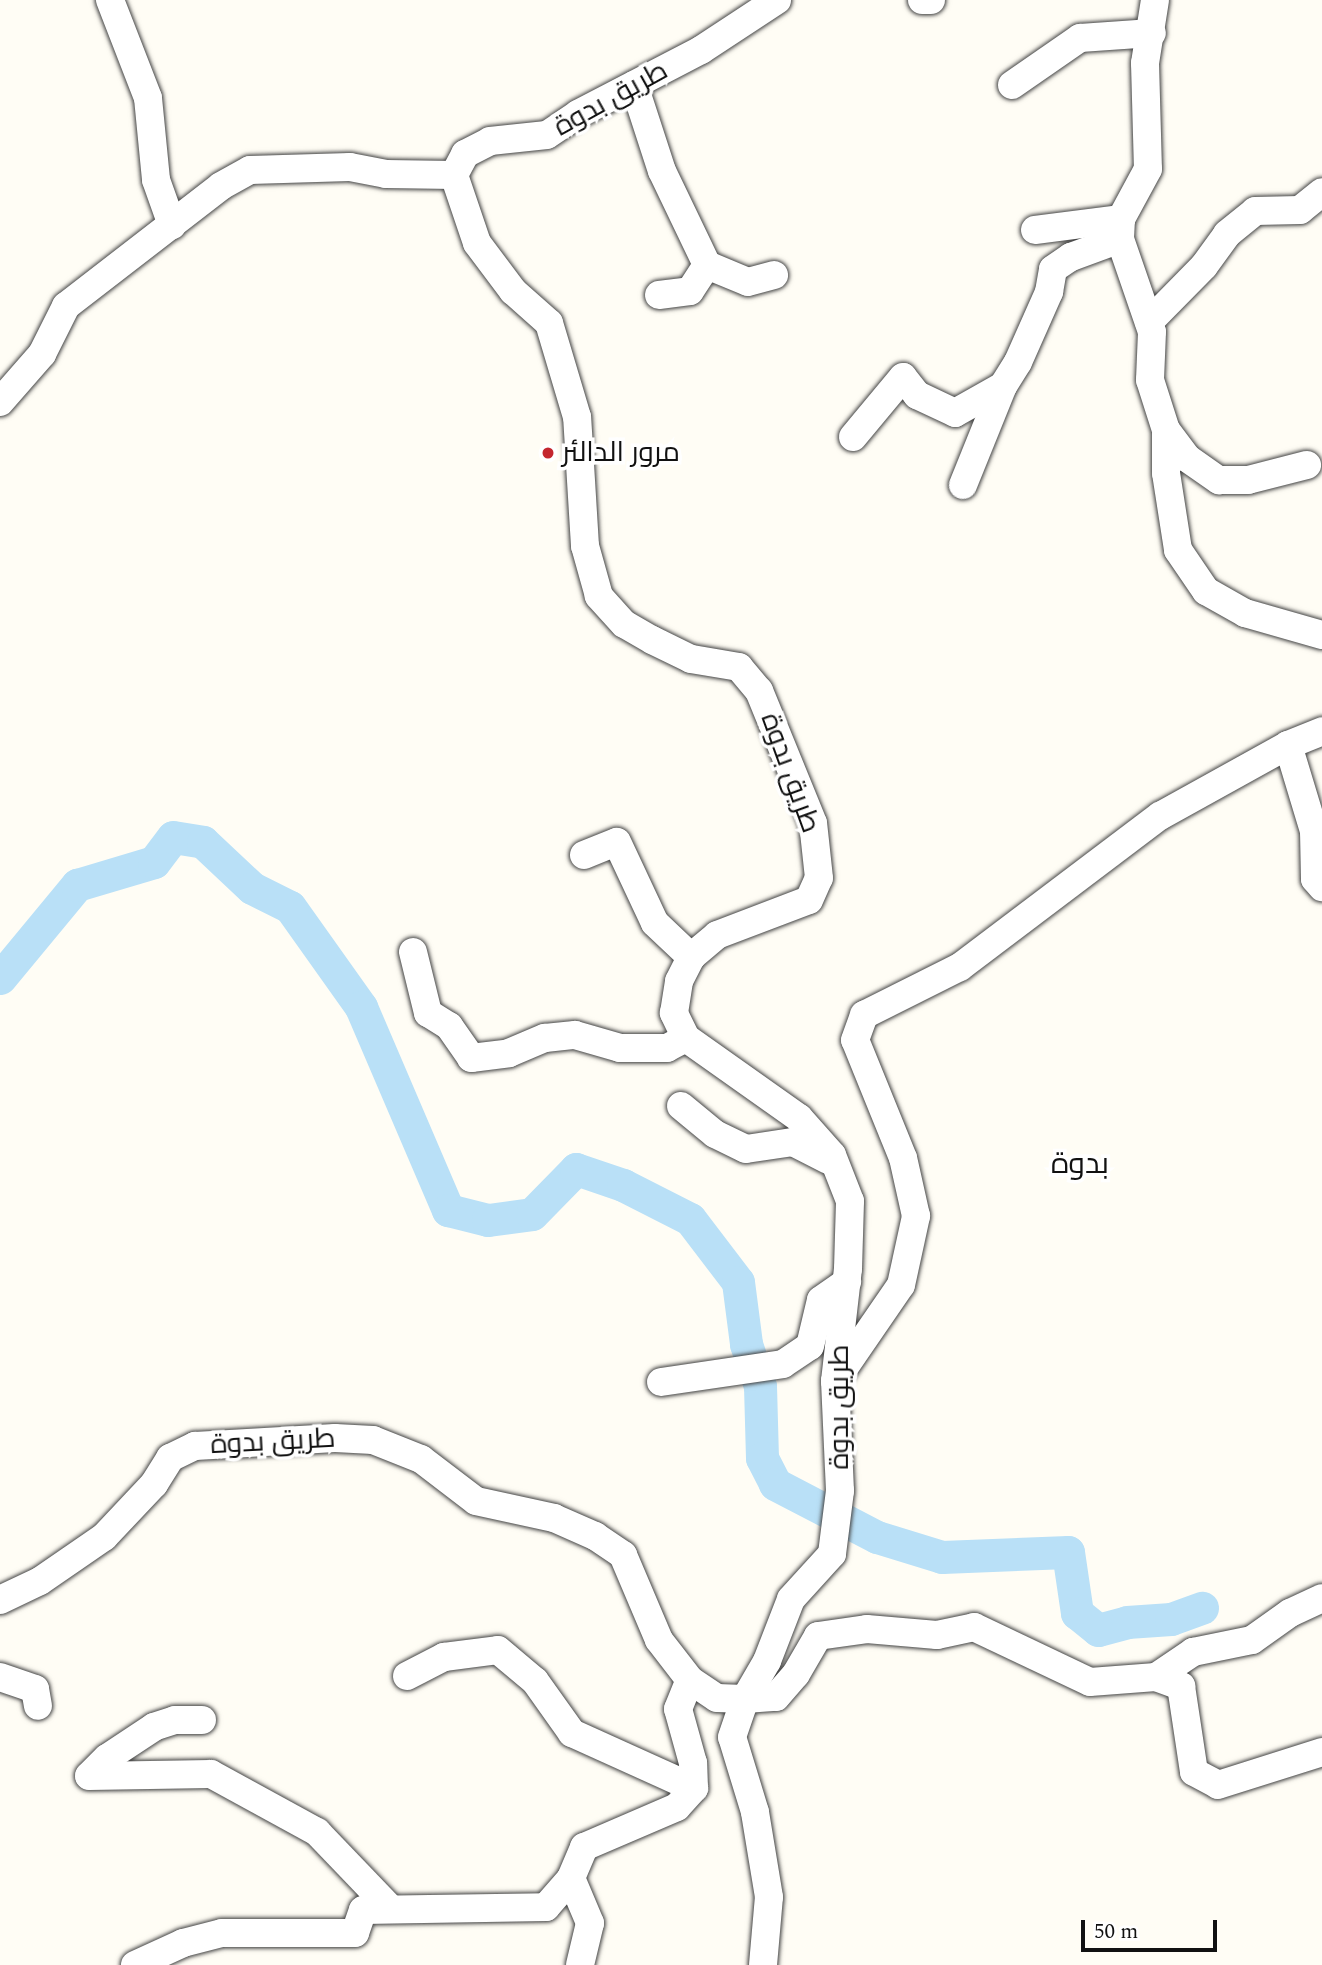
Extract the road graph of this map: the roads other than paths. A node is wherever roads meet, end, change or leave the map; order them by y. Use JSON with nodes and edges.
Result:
{"nodes":[{"id":1,"x":110,"y":0,"type":"edge"},
{"id":2,"x":777,"y":0,"type":"edge"},
{"id":3,"x":922,"y":0,"type":"edge"},
{"id":4,"x":932,"y":0,"type":"edge"},
{"id":5,"x":1155,"y":0,"type":"edge"},
{"id":6,"x":1153,"y":33,"type":"junction"},
{"id":7,"x":634,"y":85,"type":"junction"},
{"id":8,"x":1012,"y":85,"type":"dead end"},
{"id":9,"x":454,"y":175,"type":"junction"},
{"id":10,"x":1322,"y":192,"type":"edge"},
{"id":11,"x":172,"y":225,"type":"junction"},
{"id":12,"x":1121,"y":229,"type":"junction"},
{"id":13,"x":1035,"y":230,"type":"dead end"},
{"id":14,"x":707,"y":265,"type":"junction"},
{"id":15,"x":774,"y":275,"type":"dead end"},
{"id":16,"x":659,"y":295,"type":"dead end"},
{"id":17,"x":1149,"y":322,"type":"junction"},
{"id":18,"x":1003,"y":386,"type":"junction"},
{"id":19,"x":4,"y":394,"type":"edge"},
{"id":20,"x":1166,"y":430,"type":"junction"},
{"id":21,"x":853,"y":437,"type":"dead end"},
{"id":22,"x":1307,"y":464,"type":"dead end"},
{"id":23,"x":963,"y":485,"type":"dead end"},
{"id":24,"x":1322,"y":635,"type":"edge"},
{"id":25,"x":1322,"y":731,"type":"edge"},
{"id":26,"x":1288,"y":745,"type":"junction"},
{"id":27,"x":583,"y":855,"type":"dead end"},
{"id":28,"x":1322,"y":887,"type":"edge"},
{"id":29,"x":414,"y":952,"type":"dead end"},
{"id":30,"x":691,"y":957,"type":"junction"},
{"id":31,"x":685,"y":1038,"type":"junction"},
{"id":32,"x":681,"y":1106,"type":"dead end"},
{"id":33,"x":834,"y":1162,"type":"junction"},
{"id":34,"x":847,"y":1282,"type":"junction"},
{"id":35,"x":835,"y":1381,"type":"junction"},
{"id":36,"x":661,"y":1382,"type":"dead end"},
{"id":37,"x":1322,"y":1598,"type":"edge"},
{"id":38,"x":0,"y":1600,"type":"edge"},
{"id":39,"x":407,"y":1676,"type":"dead end"},
{"id":40,"x":0,"y":1677,"type":"edge"},
{"id":41,"x":1156,"y":1677,"type":"junction"},
{"id":42,"x":690,"y":1680,"type":"junction"},
{"id":43,"x":745,"y":1699,"type":"junction"},
{"id":44,"x":38,"y":1706,"type":"dead end"},
{"id":45,"x":202,"y":1720,"type":"dead end"},
{"id":46,"x":1322,"y":1752,"type":"edge"},
{"id":47,"x":694,"y":1788,"type":"junction"},
{"id":48,"x":571,"y":1878,"type":"junction"},
{"id":49,"x":390,"y":1908,"type":"junction"},
{"id":50,"x":135,"y":1965,"type":"edge"},
{"id":51,"x":580,"y":1965,"type":"edge"},
{"id":52,"x":762,"y":1965,"type":"edge"}],
"edges":[{"from":1,"to":11,"type":"street"},
{"from":2,"to":7,"type":"street","name":"طريق بدوة"},
{"from":3,"to":4,"type":"street"},
{"from":5,"to":6,"type":"street"},
{"from":6,"to":8,"type":"street"},
{"from":6,"to":12,"type":"street"},
{"from":7,"to":9,"type":"street","name":"طريق بدوة"},
{"from":7,"to":14,"type":"street"},
{"from":9,"to":11,"type":"street"},
{"from":9,"to":30,"type":"street","name":"طريق بدوة"},
{"from":10,"to":17,"type":"street"},
{"from":11,"to":19,"type":"street"},
{"from":12,"to":13,"type":"street"},
{"from":12,"to":17,"type":"street"},
{"from":12,"to":18,"type":"street"},
{"from":14,"to":15,"type":"street"},
{"from":14,"to":16,"type":"street"},
{"from":17,"to":20,"type":"street"},
{"from":18,"to":21,"type":"street"},
{"from":18,"to":23,"type":"street"},
{"from":20,"to":22,"type":"street"},
{"from":20,"to":24,"type":"street"},
{"from":25,"to":26,"type":"street"},
{"from":26,"to":28,"type":"street"},
{"from":26,"to":35,"type":"street"},
{"from":27,"to":30,"type":"street"},
{"from":29,"to":31,"type":"street"},
{"from":30,"to":31,"type":"street","name":"طريق بدوة"},
{"from":31,"to":33,"type":"street","name":"طريق بدوة"},
{"from":32,"to":33,"type":"street"},
{"from":33,"to":34,"type":"street","name":"طريق بدوة"},
{"from":34,"to":35,"type":"street","name":"طريق بدوة"},
{"from":34,"to":36,"type":"street"},
{"from":35,"to":43,"type":"street","name":"طريق بدوة"},
{"from":37,"to":41,"type":"street"},
{"from":38,"to":42,"type":"street","name":"طريق بدوة"},
{"from":39,"to":47,"type":"street"},
{"from":40,"to":44,"type":"street"},
{"from":41,"to":43,"type":"street"},
{"from":41,"to":46,"type":"street"},
{"from":42,"to":43,"type":"street","name":"طريق بدوة"},
{"from":42,"to":47,"type":"street"},
{"from":43,"to":52,"type":"street","name":"طريق بدوة"},
{"from":45,"to":49,"type":"street"},
{"from":47,"to":48,"type":"street"},
{"from":48,"to":49,"type":"street"},
{"from":48,"to":51,"type":"street"},
{"from":49,"to":50,"type":"street"}]}
